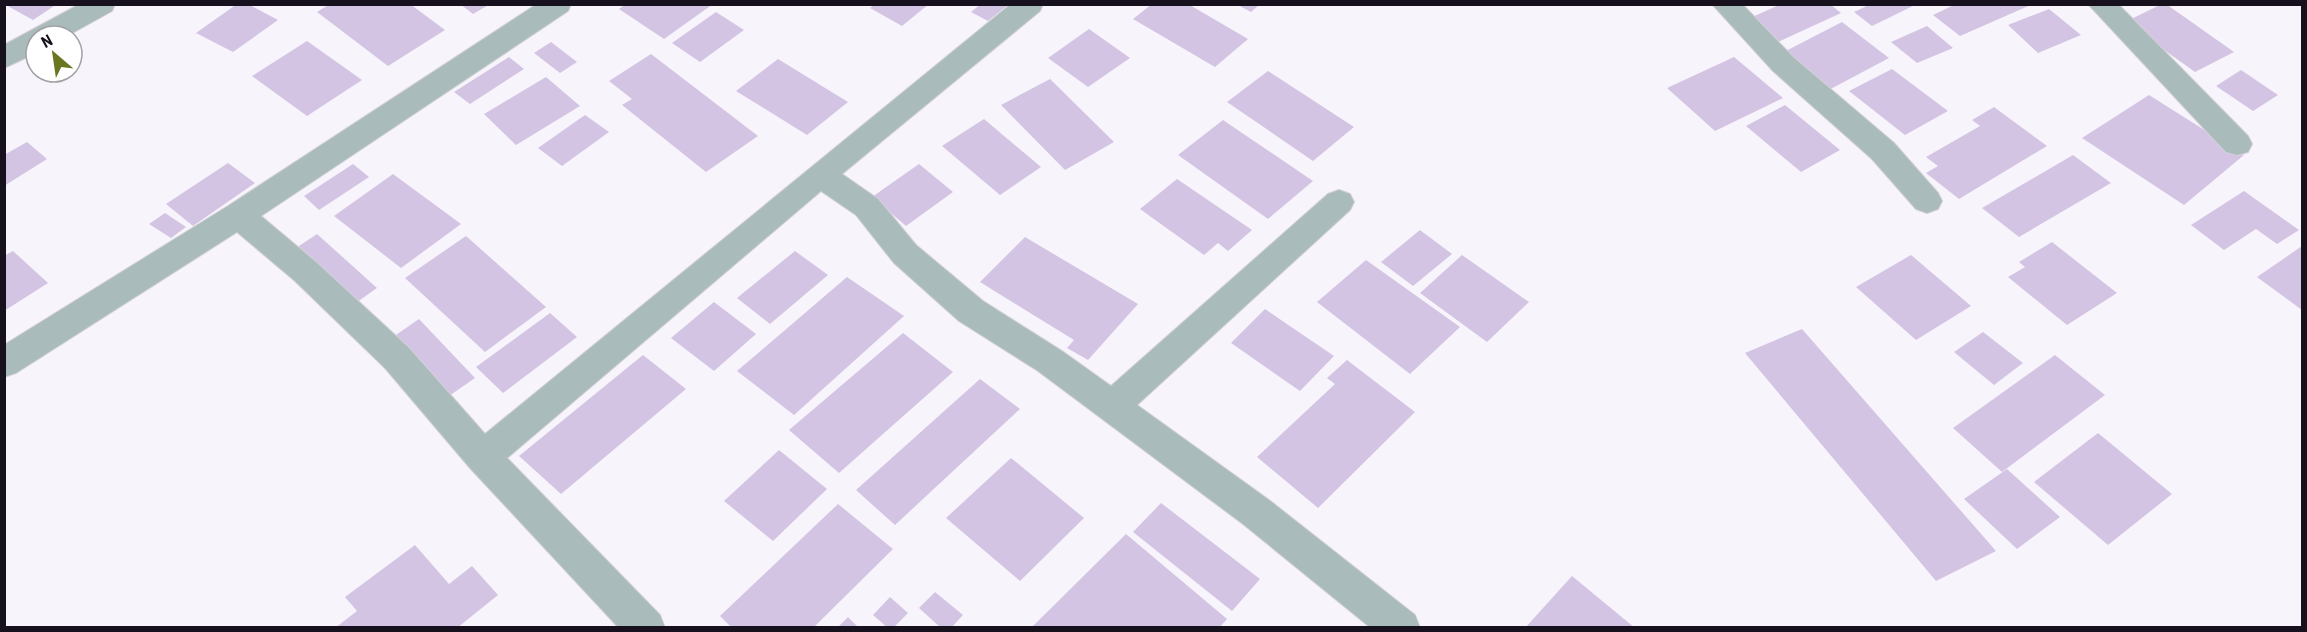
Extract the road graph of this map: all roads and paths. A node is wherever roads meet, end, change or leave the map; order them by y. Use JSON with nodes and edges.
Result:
{"nodes":[{"id":1,"x":102,"y":4,"type":"edge"},
{"id":2,"x":558,"y":4,"type":"edge"},
{"id":3,"x":1030,"y":4,"type":"edge"},
{"id":4,"x":1725,"y":4,"type":"edge"},
{"id":5,"x":2101,"y":4,"type":"edge"},
{"id":6,"x":66,"y":24,"type":"edge"},
{"id":7,"x":24,"y":47,"type":"edge"},
{"id":8,"x":4,"y":58,"type":"edge"},
{"id":9,"x":2237,"y":144,"type":"dead end"},
{"id":10,"x":820,"y":175,"type":"junction"},
{"id":11,"x":1927,"y":201,"type":"dead end"},
{"id":12,"x":1339,"y":202,"type":"dead end"},
{"id":13,"x":239,"y":215,"type":"junction"},
{"id":14,"x":4,"y":363,"type":"edge"},
{"id":15,"x":1112,"y":408,"type":"junction"},
{"id":16,"x":483,"y":457,"type":"junction"},
{"id":17,"x":646,"y":627,"type":"edge"},
{"id":18,"x":1401,"y":627,"type":"edge"}],
"edges":[{"from":1,"to":6,"type":"street"},
{"from":2,"to":13,"type":"street"},
{"from":3,"to":10,"type":"street"},
{"from":4,"to":11,"type":"street"},
{"from":5,"to":9,"type":"street"},
{"from":7,"to":8,"type":"street"},
{"from":10,"to":15,"type":"street"},
{"from":10,"to":16,"type":"street"},
{"from":12,"to":15,"type":"street"},
{"from":13,"to":14,"type":"street"},
{"from":13,"to":16,"type":"street"},
{"from":15,"to":18,"type":"street"},
{"from":16,"to":17,"type":"street"}]}
